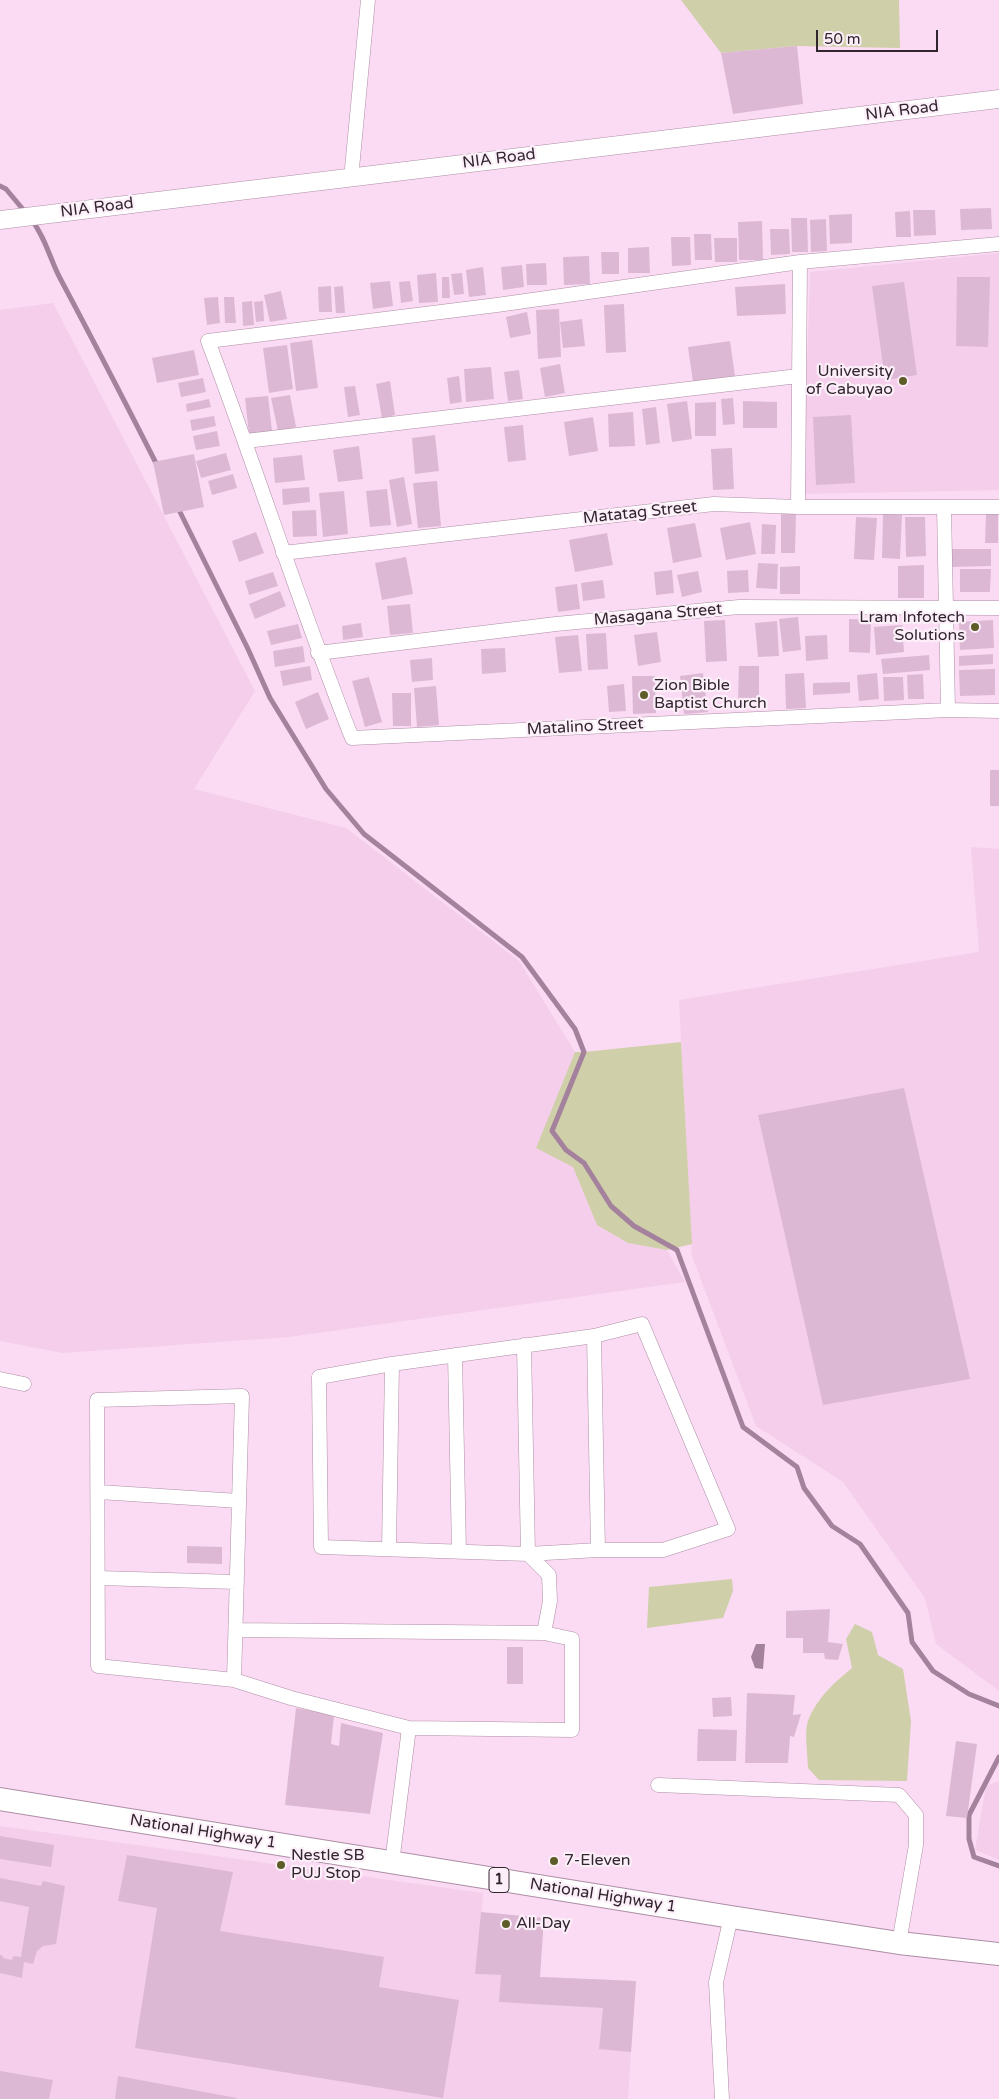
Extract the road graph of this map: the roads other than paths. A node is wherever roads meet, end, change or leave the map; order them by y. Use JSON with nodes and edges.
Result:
{"nodes":[{"id":1,"x":368,"y":0,"type":"edge"},
{"id":2,"x":999,"y":99,"type":"edge"},
{"id":3,"x":351,"y":179,"type":"junction"},
{"id":4,"x":8,"y":219,"type":"edge"},
{"id":5,"x":999,"y":244,"type":"edge"},
{"id":6,"x":800,"y":262,"type":"junction"},
{"id":7,"x":798,"y":376,"type":"junction"},
{"id":8,"x":246,"y":441,"type":"junction"},
{"id":9,"x":798,"y":507,"type":"junction"},
{"id":10,"x":944,"y":507,"type":"junction"},
{"id":11,"x":999,"y":507,"type":"edge"},
{"id":12,"x":283,"y":553,"type":"junction"},
{"id":13,"x":999,"y":608,"type":"edge"},
{"id":14,"x":946,"y":609,"type":"junction"},
{"id":15,"x":318,"y":654,"type":"junction"},
{"id":16,"x":948,"y":710,"type":"junction"},
{"id":17,"x":999,"y":711,"type":"edge"},
{"id":18,"x":594,"y":1336,"type":"junction"},
{"id":19,"x":524,"y":1345,"type":"junction"},
{"id":20,"x":455,"y":1355,"type":"junction"},
{"id":21,"x":392,"y":1364,"type":"junction"},
{"id":22,"x":0,"y":1379,"type":"edge"},
{"id":23,"x":24,"y":1384,"type":"dead end"},
{"id":24,"x":99,"y":1492,"type":"junction"},
{"id":25,"x":239,"y":1501,"type":"junction"},
{"id":26,"x":390,"y":1548,"type":"junction"},
{"id":27,"x":598,"y":1550,"type":"junction"},
{"id":28,"x":459,"y":1552,"type":"junction"},
{"id":29,"x":528,"y":1554,"type":"junction"},
{"id":30,"x":98,"y":1578,"type":"junction"},
{"id":31,"x":237,"y":1582,"type":"junction"},
{"id":32,"x":236,"y":1630,"type":"junction"},
{"id":33,"x":544,"y":1632,"type":"junction"},
{"id":34,"x":234,"y":1680,"type":"junction"},
{"id":35,"x":409,"y":1728,"type":"junction"},
{"id":36,"x":658,"y":1785,"type":"dead end"},
{"id":37,"x":0,"y":1799,"type":"edge"},
{"id":38,"x":392,"y":1863,"type":"junction"},
{"id":39,"x":731,"y":1917,"type":"junction"},
{"id":40,"x":899,"y":1942,"type":"junction"},
{"id":41,"x":999,"y":1954,"type":"edge"},
{"id":42,"x":722,"y":2099,"type":"edge"}],
"edges":[{"from":1,"to":3,"type":"street"},
{"from":2,"to":3,"type":"street","name":"NIA Road"},
{"from":3,"to":4,"type":"street","name":"NIA Road"},
{"from":5,"to":6,"type":"street"},
{"from":6,"to":7,"type":"street"},
{"from":6,"to":8,"type":"street"},
{"from":7,"to":8,"type":"street"},
{"from":7,"to":9,"type":"street"},
{"from":8,"to":12,"type":"street"},
{"from":9,"to":10,"type":"street","name":"Matatag Street"},
{"from":9,"to":12,"type":"street","name":"Matatag Street"},
{"from":10,"to":11,"type":"street","name":"Matatag Street"},
{"from":10,"to":14,"type":"street"},
{"from":12,"to":15,"type":"street"},
{"from":13,"to":14,"type":"street","name":"Masagana Street"},
{"from":14,"to":15,"type":"street","name":"Masagana Street"},
{"from":14,"to":16,"type":"street"},
{"from":15,"to":16,"type":"street","name":"Matalino Street"},
{"from":16,"to":17,"type":"street","name":"Matalino Street"},
{"from":18,"to":19,"type":"street"},
{"from":18,"to":27,"type":"street"},
{"from":18,"to":27,"type":"street"},
{"from":19,"to":20,"type":"street"},
{"from":19,"to":29,"type":"street"},
{"from":20,"to":21,"type":"street"},
{"from":20,"to":28,"type":"street"},
{"from":21,"to":26,"type":"street"},
{"from":21,"to":26,"type":"street"},
{"from":22,"to":23,"type":"street"},
{"from":24,"to":25,"type":"street"},
{"from":24,"to":25,"type":"street"},
{"from":24,"to":30,"type":"street"},
{"from":25,"to":31,"type":"street"},
{"from":26,"to":28,"type":"street"},
{"from":27,"to":29,"type":"street"},
{"from":28,"to":29,"type":"street"},
{"from":29,"to":33,"type":"street"},
{"from":30,"to":31,"type":"street"},
{"from":30,"to":34,"type":"street"},
{"from":31,"to":32,"type":"street"},
{"from":32,"to":33,"type":"street"},
{"from":32,"to":34,"type":"street"},
{"from":33,"to":35,"type":"street"},
{"from":34,"to":35,"type":"street"},
{"from":35,"to":38,"type":"street"},
{"from":36,"to":40,"type":"street"},
{"from":37,"to":38,"type":"highway","name":"National Highway 1","number":"1"},
{"from":38,"to":39,"type":"highway","name":"National Highway 1","number":"1"},
{"from":39,"to":40,"type":"highway","name":"National Highway 1","number":"1"},
{"from":39,"to":42,"type":"street"},
{"from":40,"to":41,"type":"highway","name":"National Highway 1","number":"1"}]}
